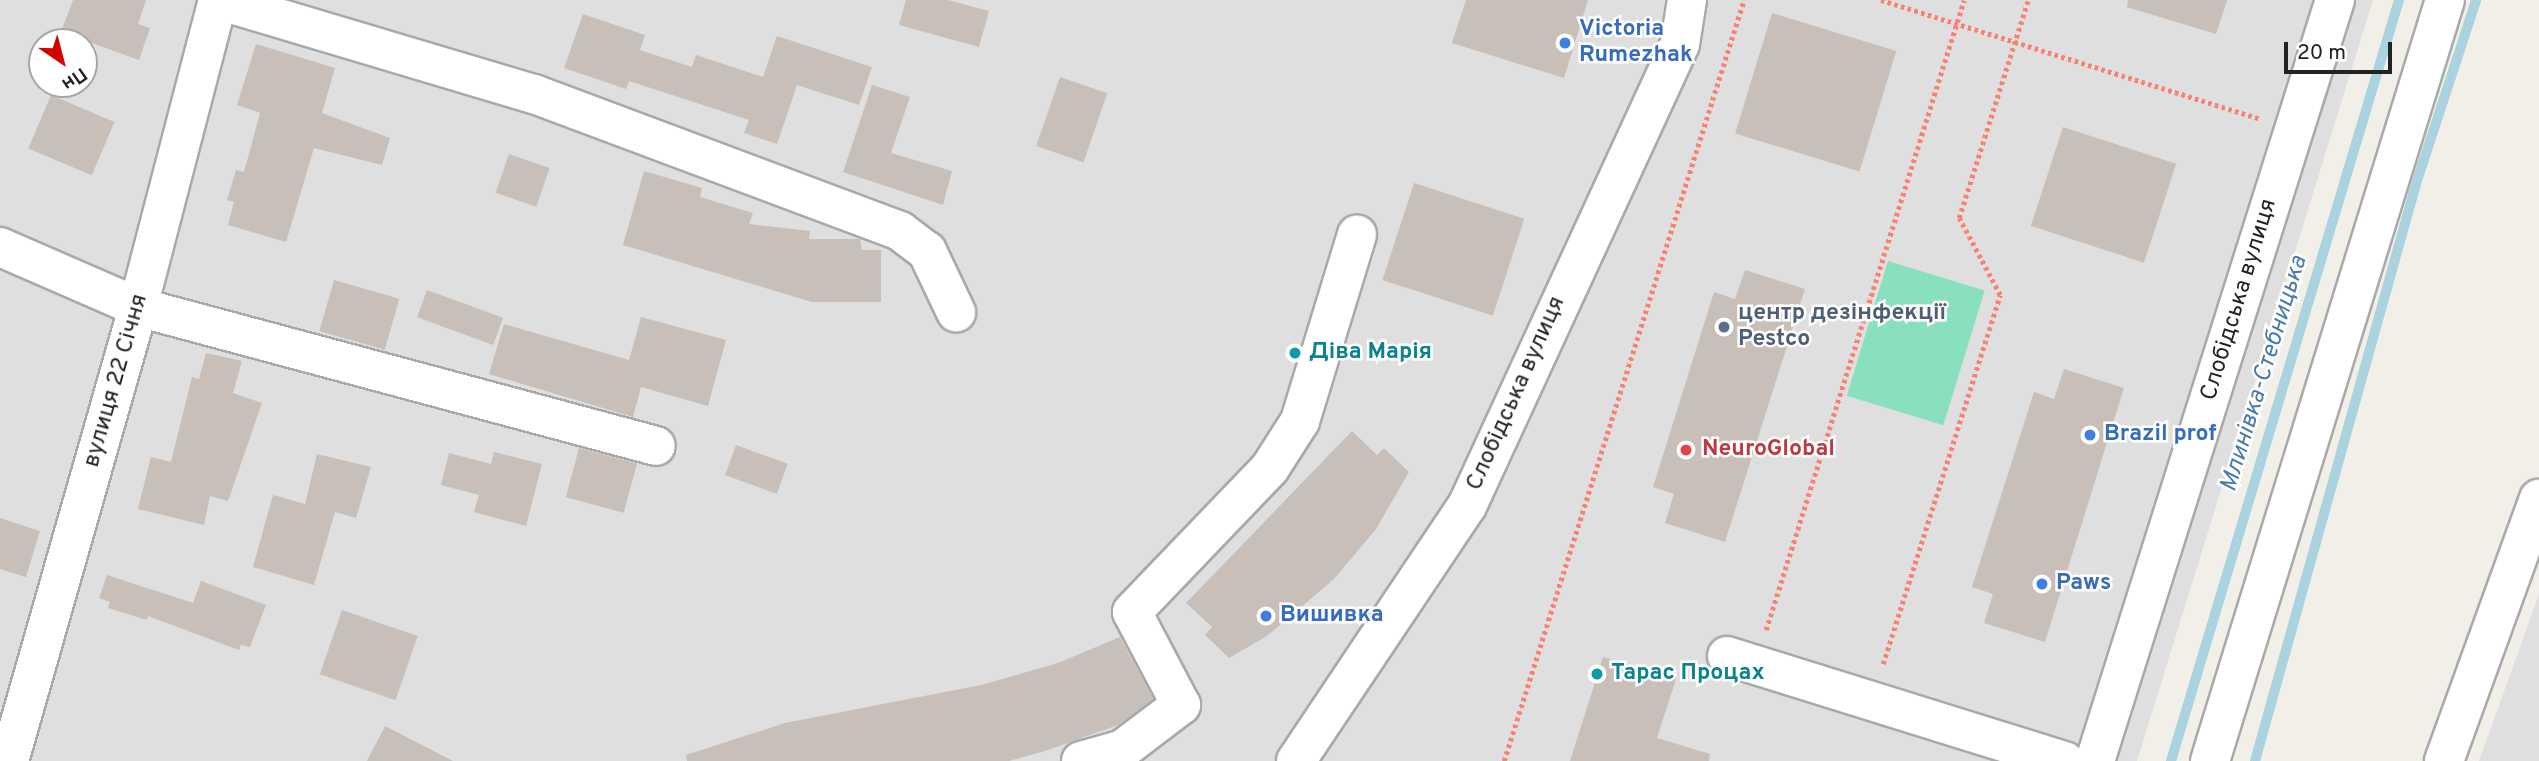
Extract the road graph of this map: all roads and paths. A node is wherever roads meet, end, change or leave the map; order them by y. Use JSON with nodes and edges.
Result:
{"nodes":[{"id":1,"x":218,"y":0,"type":"edge"},
{"id":2,"x":1687,"y":0,"type":"edge"},
{"id":3,"x":1744,"y":0,"type":"edge"},
{"id":4,"x":1881,"y":0,"type":"edge"},
{"id":5,"x":1964,"y":0,"type":"edge"},
{"id":6,"x":2028,"y":0,"type":"edge"},
{"id":7,"x":2335,"y":0,"type":"edge"},
{"id":8,"x":2445,"y":0,"type":"edge"},
{"id":9,"x":1957,"y":24,"type":"junction"},
{"id":10,"x":2015,"y":42,"type":"junction"},
{"id":11,"x":2294,"y":129,"type":"junction"},
{"id":12,"x":1357,"y":234,"type":"dead end"},
{"id":13,"x":0,"y":247,"type":"edge"},
{"id":14,"x":138,"y":307,"type":"junction"},
{"id":15,"x":956,"y":312,"type":"dead end"},
{"id":16,"x":656,"y":446,"type":"dead end"},
{"id":17,"x":2539,"y":499,"type":"edge"},
{"id":18,"x":1741,"y":660,"type":"joint"},
{"id":19,"x":1872,"y":701,"type":"junction"},
{"id":20,"x":9,"y":761,"type":"edge"},
{"id":21,"x":1081,"y":761,"type":"edge"},
{"id":22,"x":1296,"y":761,"type":"edge"},
{"id":23,"x":1504,"y":761,"type":"edge"},
{"id":24,"x":2065,"y":761,"type":"edge"},
{"id":25,"x":2095,"y":761,"type":"edge"},
{"id":26,"x":2210,"y":761,"type":"edge"},
{"id":27,"x":2444,"y":761,"type":"edge"}],
"edges":[{"from":1,"to":14,"type":"street","name":"вулиця 22 Січня"},
{"from":1,"to":15,"type":"street"},
{"from":2,"to":22,"type":"street","name":"Слобідська вулиця"},
{"from":3,"to":23,"type":"path"},
{"from":4,"to":9,"type":"path"},
{"from":5,"to":9,"type":"path"},
{"from":6,"to":10,"type":"path"},
{"from":7,"to":11,"type":"street","name":"Слобідська вулиця"},
{"from":8,"to":26,"type":"street"},
{"from":9,"to":10,"type":"path"},
{"from":9,"to":18,"type":"path"},
{"from":10,"to":11,"type":"path"},
{"from":10,"to":19,"type":"path"},
{"from":11,"to":25,"type":"street","name":"Слобідська вулиця"},
{"from":12,"to":21,"type":"street"},
{"from":13,"to":14,"type":"street"},
{"from":14,"to":16,"type":"street"},
{"from":14,"to":20,"type":"street","name":"вулиця 22 Січня"},
{"from":17,"to":27,"type":"street"},
{"from":18,"to":19,"type":"street"},
{"from":19,"to":24,"type":"street"}]}
